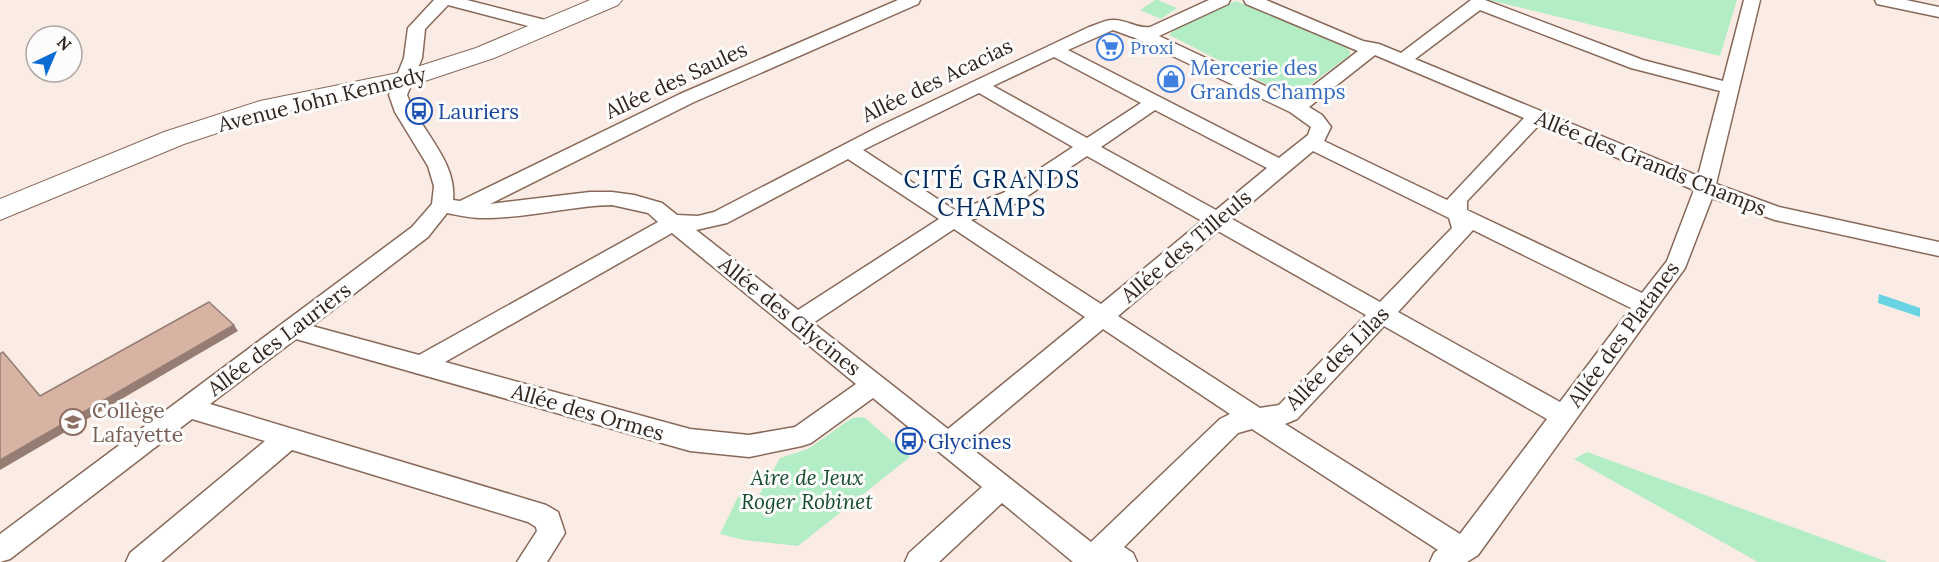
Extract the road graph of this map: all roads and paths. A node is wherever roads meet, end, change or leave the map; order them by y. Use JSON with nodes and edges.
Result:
{"nodes":[{"id":1,"x":443,"y":0,"type":"edge"},
{"id":2,"x":448,"y":0,"type":"edge"},
{"id":3,"x":610,"y":0,"type":"edge"},
{"id":4,"x":912,"y":0,"type":"edge"},
{"id":5,"x":1222,"y":0,"type":"edge"},
{"id":6,"x":1252,"y":0,"type":"edge"},
{"id":7,"x":1276,"y":0,"type":"edge"},
{"id":8,"x":1752,"y":0,"type":"edge"},
{"id":9,"x":1883,"y":0,"type":"edge"},
{"id":10,"x":1939,"y":12,"type":"edge"},
{"id":11,"x":547,"y":27,"type":"junction"},
{"id":12,"x":1141,"y":34,"type":"junction"},
{"id":13,"x":1373,"y":48,"type":"junction"},
{"id":14,"x":1054,"y":50,"type":"junction"},
{"id":15,"x":1402,"y":60,"type":"junction"},
{"id":16,"x":404,"y":80,"type":"junction"},
{"id":17,"x":979,"y":86,"type":"junction"},
{"id":18,"x":1730,"y":88,"type":"junction"},
{"id":19,"x":1155,"y":102,"type":"junction"},
{"id":20,"x":1297,"y":108,"type":"junction"},
{"id":21,"x":1536,"y":117,"type":"junction"},
{"id":22,"x":1310,"y":142,"type":"junction"},
{"id":23,"x":1086,"y":147,"type":"junction"},
{"id":24,"x":849,"y":150,"type":"junction"},
{"id":25,"x":1280,"y":167,"type":"junction"},
{"id":26,"x":1705,"y":189,"type":"junction"},
{"id":27,"x":452,"y":207,"type":"junction"},
{"id":28,"x":0,"y":210,"type":"edge"},
{"id":29,"x":1461,"y":216,"type":"junction"},
{"id":30,"x":954,"y":219,"type":"junction"},
{"id":31,"x":1216,"y":220,"type":"junction"},
{"id":32,"x":674,"y":222,"type":"junction"},
{"id":33,"x":1939,"y":249,"type":"edge"},
{"id":34,"x":1646,"y":305,"type":"junction"},
{"id":35,"x":1382,"y":313,"type":"junction"},
{"id":36,"x":1101,"y":316,"type":"junction"},
{"id":37,"x":797,"y":322,"type":"junction"},
{"id":38,"x":292,"y":328,"type":"junction"},
{"id":39,"x":421,"y":365,"type":"junction"},
{"id":40,"x":874,"y":384,"type":"junction"},
{"id":41,"x":189,"y":408,"type":"junction"},
{"id":42,"x":1253,"y":416,"type":"junction"},
{"id":43,"x":1563,"y":417,"type":"junction"},
{"id":44,"x":289,"y":437,"type":"junction"},
{"id":45,"x":948,"y":444,"type":"junction"},
{"id":46,"x":1001,"y":487,"type":"junction"},
{"id":47,"x":0,"y":550,"type":"edge"},
{"id":48,"x":1453,"y":556,"type":"edge"},
{"id":49,"x":1102,"y":558,"type":"edge"},
{"id":50,"x":140,"y":562,"type":"edge"},
{"id":51,"x":531,"y":562,"type":"edge"},
{"id":52,"x":920,"y":562,"type":"edge"}],
"edges":[{"from":1,"to":16,"type":"street"},
{"from":2,"to":11,"type":"street"},
{"from":3,"to":11,"type":"main road","name":"Avenue John Kennedy"},
{"from":4,"to":27,"type":"street","name":"Allée des Saules"},
{"from":5,"to":12,"type":"street"},
{"from":6,"to":13,"type":"street","name":"Allée des Grands Champs"},
{"from":7,"to":13,"type":"street","name":"Allée des Grands Champs"},
{"from":8,"to":18,"type":"street","name":"Allée des Platanes"},
{"from":9,"to":10,"type":"street"},
{"from":11,"to":16,"type":"main road","name":"Avenue John Kennedy"},
{"from":12,"to":14,"type":"street","name":"Allée des Acacias"},
{"from":12,"to":20,"type":"street","name":"Allée des Acacias"},
{"from":13,"to":15,"type":"street","name":"Allée des Grands Champs"},
{"from":13,"to":20,"type":"street"},
{"from":14,"to":17,"type":"street","name":"Allée des Acacias"},
{"from":14,"to":19,"type":"street"},
{"from":15,"to":18,"type":"street"},
{"from":15,"to":21,"type":"street","name":"Allée des Grands Champs"},
{"from":16,"to":27,"type":"street"},
{"from":16,"to":28,"type":"main road","name":"Avenue John Kennedy"},
{"from":17,"to":23,"type":"street"},
{"from":17,"to":24,"type":"street","name":"Allée des Acacias"},
{"from":18,"to":26,"type":"street","name":"Allée des Platanes"},
{"from":19,"to":23,"type":"street"},
{"from":19,"to":25,"type":"street"},
{"from":20,"to":22,"type":"street"},
{"from":21,"to":26,"type":"street","name":"Allée des Grands Champs"},
{"from":21,"to":29,"type":"street","name":"Allée des Lilas"},
{"from":22,"to":25,"type":"street","name":"Allée des Tilleuls"},
{"from":22,"to":29,"type":"street"},
{"from":23,"to":30,"type":"street"},
{"from":23,"to":31,"type":"street"},
{"from":24,"to":30,"type":"street"},
{"from":24,"to":32,"type":"street","name":"Allée des Acacias"},
{"from":25,"to":31,"type":"street","name":"Allée des Tilleuls"},
{"from":26,"to":33,"type":"street","name":"Allée des Grands Champs"},
{"from":26,"to":34,"type":"street","name":"Allée des Platanes"},
{"from":27,"to":32,"type":"street","name":"Allée des Glycines"},
{"from":27,"to":38,"type":"street","name":"Allée des Lauriers"},
{"from":29,"to":34,"type":"street"},
{"from":29,"to":35,"type":"street","name":"Allée des Lilas"},
{"from":30,"to":36,"type":"street"},
{"from":30,"to":37,"type":"street"},
{"from":31,"to":35,"type":"street"},
{"from":31,"to":36,"type":"street","name":"Allée des Tilleuls"},
{"from":32,"to":37,"type":"street","name":"Allée des Glycines"},
{"from":32,"to":39,"type":"street"},
{"from":34,"to":43,"type":"street","name":"Allée des Platanes"},
{"from":35,"to":42,"type":"street","name":"Allée des Lilas"},
{"from":35,"to":43,"type":"street"},
{"from":36,"to":42,"type":"street"},
{"from":36,"to":45,"type":"street","name":"Allée des Tilleuls"},
{"from":37,"to":40,"type":"street","name":"Allée des Glycines"},
{"from":38,"to":39,"type":"street","name":"Allée des Ormes"},
{"from":38,"to":41,"type":"street","name":"Allée des Lauriers"},
{"from":39,"to":40,"type":"street","name":"Allée des Ormes"},
{"from":40,"to":45,"type":"street","name":"Allée des Glycines"},
{"from":41,"to":44,"type":"street"},
{"from":41,"to":47,"type":"street","name":"Allée des Lauriers"},
{"from":42,"to":48,"type":"street"},
{"from":42,"to":49,"type":"street","name":"Allée des Lilas"},
{"from":43,"to":48,"type":"street","name":"Allée des Platanes"},
{"from":44,"to":50,"type":"street"},
{"from":44,"to":51,"type":"street"},
{"from":45,"to":46,"type":"street","name":"Allée des Glycines"},
{"from":46,"to":49,"type":"street","name":"Allée des Glycines"},
{"from":46,"to":52,"type":"street"}]}
